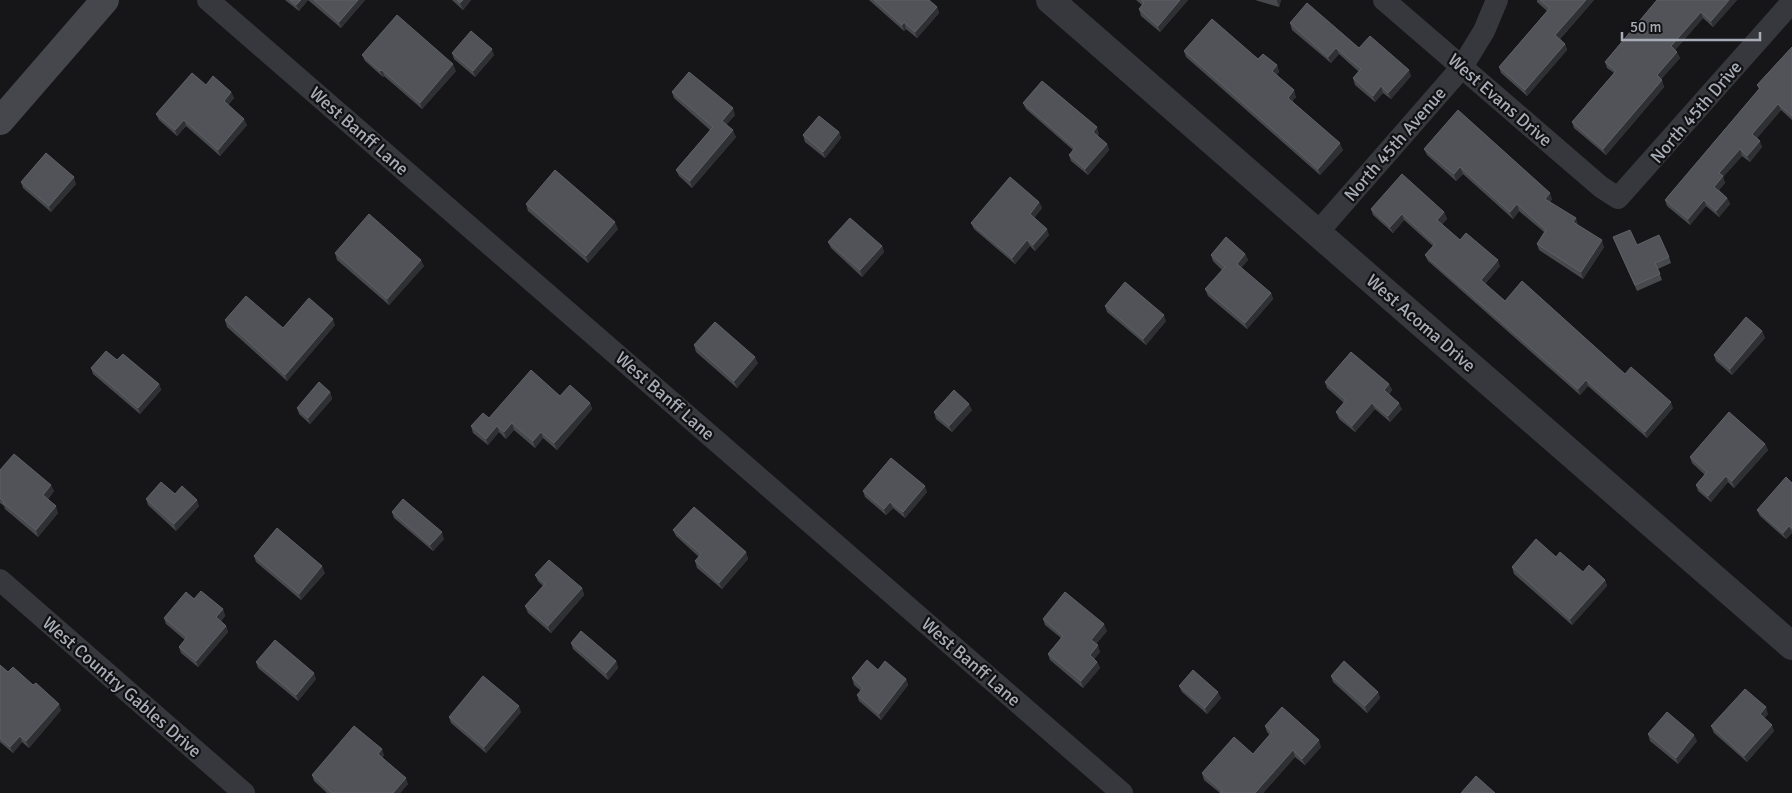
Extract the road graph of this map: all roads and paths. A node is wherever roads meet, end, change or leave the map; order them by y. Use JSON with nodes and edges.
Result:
{"nodes":[{"id":1,"x":105,"y":0,"type":"edge"},
{"id":2,"x":208,"y":0,"type":"edge"},
{"id":3,"x":1050,"y":0,"type":"edge"},
{"id":4,"x":1384,"y":0,"type":"edge"},
{"id":5,"x":1497,"y":0,"type":"edge"},
{"id":6,"x":1792,"y":2,"type":"edge"},
{"id":7,"x":1462,"y":66,"type":"junction"},
{"id":8,"x":0,"y":121,"type":"edge"},
{"id":9,"x":1618,"y":198,"type":"joint"},
{"id":10,"x":1318,"y":232,"type":"junction"},
{"id":11,"x":0,"y":580,"type":"edge"},
{"id":12,"x":1792,"y":646,"type":"edge"},
{"id":13,"x":244,"y":793,"type":"edge"},
{"id":14,"x":1122,"y":793,"type":"edge"}],
"edges":[{"from":1,"to":8,"type":"main road"},
{"from":2,"to":14,"type":"street","name":"West Banff Lane"},
{"from":3,"to":10,"type":"street","name":"West Acoma Drive"},
{"from":4,"to":7,"type":"street","name":"West Evans Drive"},
{"from":5,"to":7,"type":"street","name":"North 45th Avenue"},
{"from":6,"to":9,"type":"street","name":"North 45th Drive"},
{"from":7,"to":9,"type":"street","name":"West Evans Drive"},
{"from":7,"to":10,"type":"street","name":"North 45th Avenue"},
{"from":10,"to":12,"type":"street","name":"West Acoma Drive"},
{"from":11,"to":13,"type":"street","name":"West Country Gables Drive"}]}
